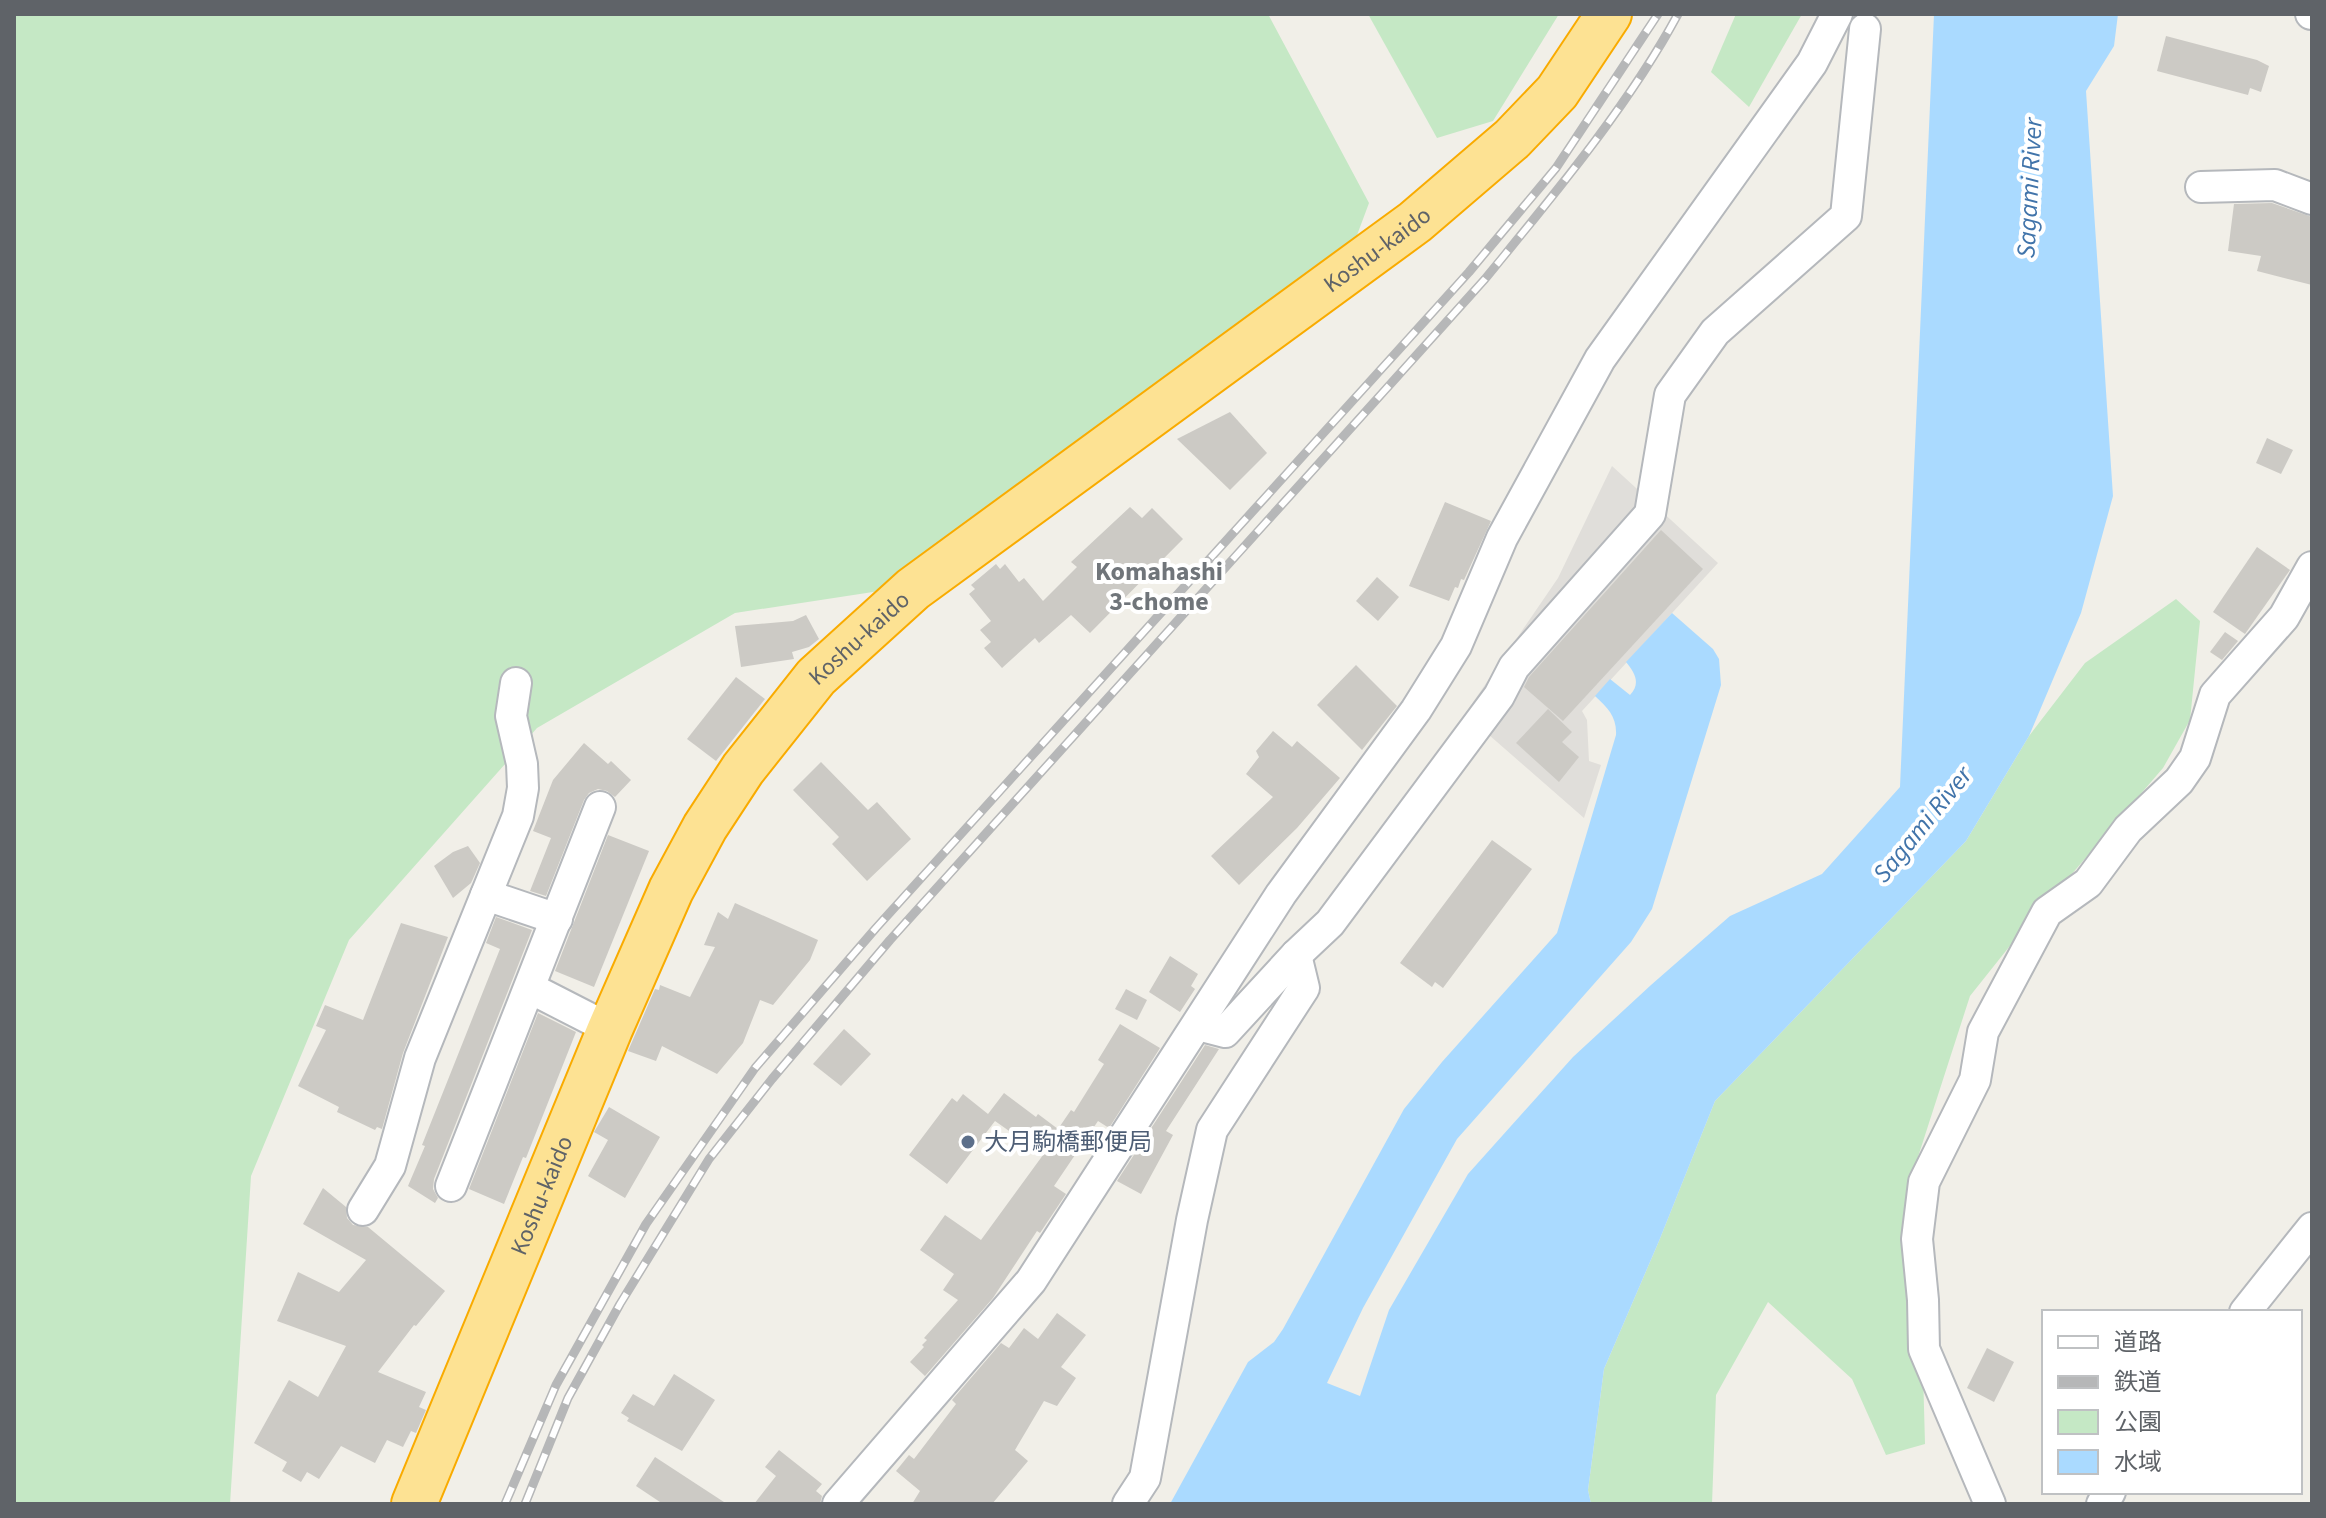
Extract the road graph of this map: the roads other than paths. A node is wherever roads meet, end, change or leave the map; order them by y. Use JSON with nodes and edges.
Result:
{"nodes":[{"id":1,"x":1609,"y":14,"type":"edge"},
{"id":2,"x":1837,"y":14,"type":"edge"},
{"id":3,"x":1865,"y":29,"type":"dead end"},
{"id":4,"x":2201,"y":187,"type":"dead end"},
{"id":5,"x":2312,"y":199,"type":"edge"},
{"id":6,"x":2312,"y":567,"type":"edge"},
{"id":7,"x":516,"y":683,"type":"dead end"},
{"id":8,"x":600,"y":807,"type":"dead end"},
{"id":9,"x":486,"y":895,"type":"junction"},
{"id":10,"x":557,"y":919,"type":"junction"},
{"id":11,"x":1296,"y":955,"type":"junction"},
{"id":12,"x":530,"y":988,"type":"junction"},
{"id":13,"x":1198,"y":1025,"type":"junction"},
{"id":14,"x":610,"y":1029,"type":"junction"},
{"id":15,"x":451,"y":1186,"type":"dead end"},
{"id":16,"x":363,"y":1210,"type":"dead end"},
{"id":17,"x":2312,"y":1228,"type":"edge"},
{"id":18,"x":2247,"y":1310,"type":"edge"},
{"id":19,"x":414,"y":1504,"type":"edge"},
{"id":20,"x":838,"y":1504,"type":"edge"},
{"id":21,"x":1128,"y":1504,"type":"edge"},
{"id":22,"x":1990,"y":1504,"type":"edge"}],
"edges":[{"from":1,"to":14,"type":"highway","name":"Koshu-kaido"},
{"from":2,"to":13,"type":"street"},
{"from":3,"to":11,"type":"street"},
{"from":4,"to":5,"type":"street"},
{"from":6,"to":22,"type":"street"},
{"from":7,"to":9,"type":"street"},
{"from":8,"to":10,"type":"street"},
{"from":9,"to":10,"type":"street"},
{"from":9,"to":16,"type":"street"},
{"from":10,"to":12,"type":"street"},
{"from":11,"to":13,"type":"street"},
{"from":11,"to":21,"type":"street"},
{"from":12,"to":14,"type":"street"},
{"from":12,"to":15,"type":"street"},
{"from":13,"to":20,"type":"street"},
{"from":14,"to":19,"type":"highway","name":"Koshu-kaido"},
{"from":17,"to":18,"type":"street"}]}
